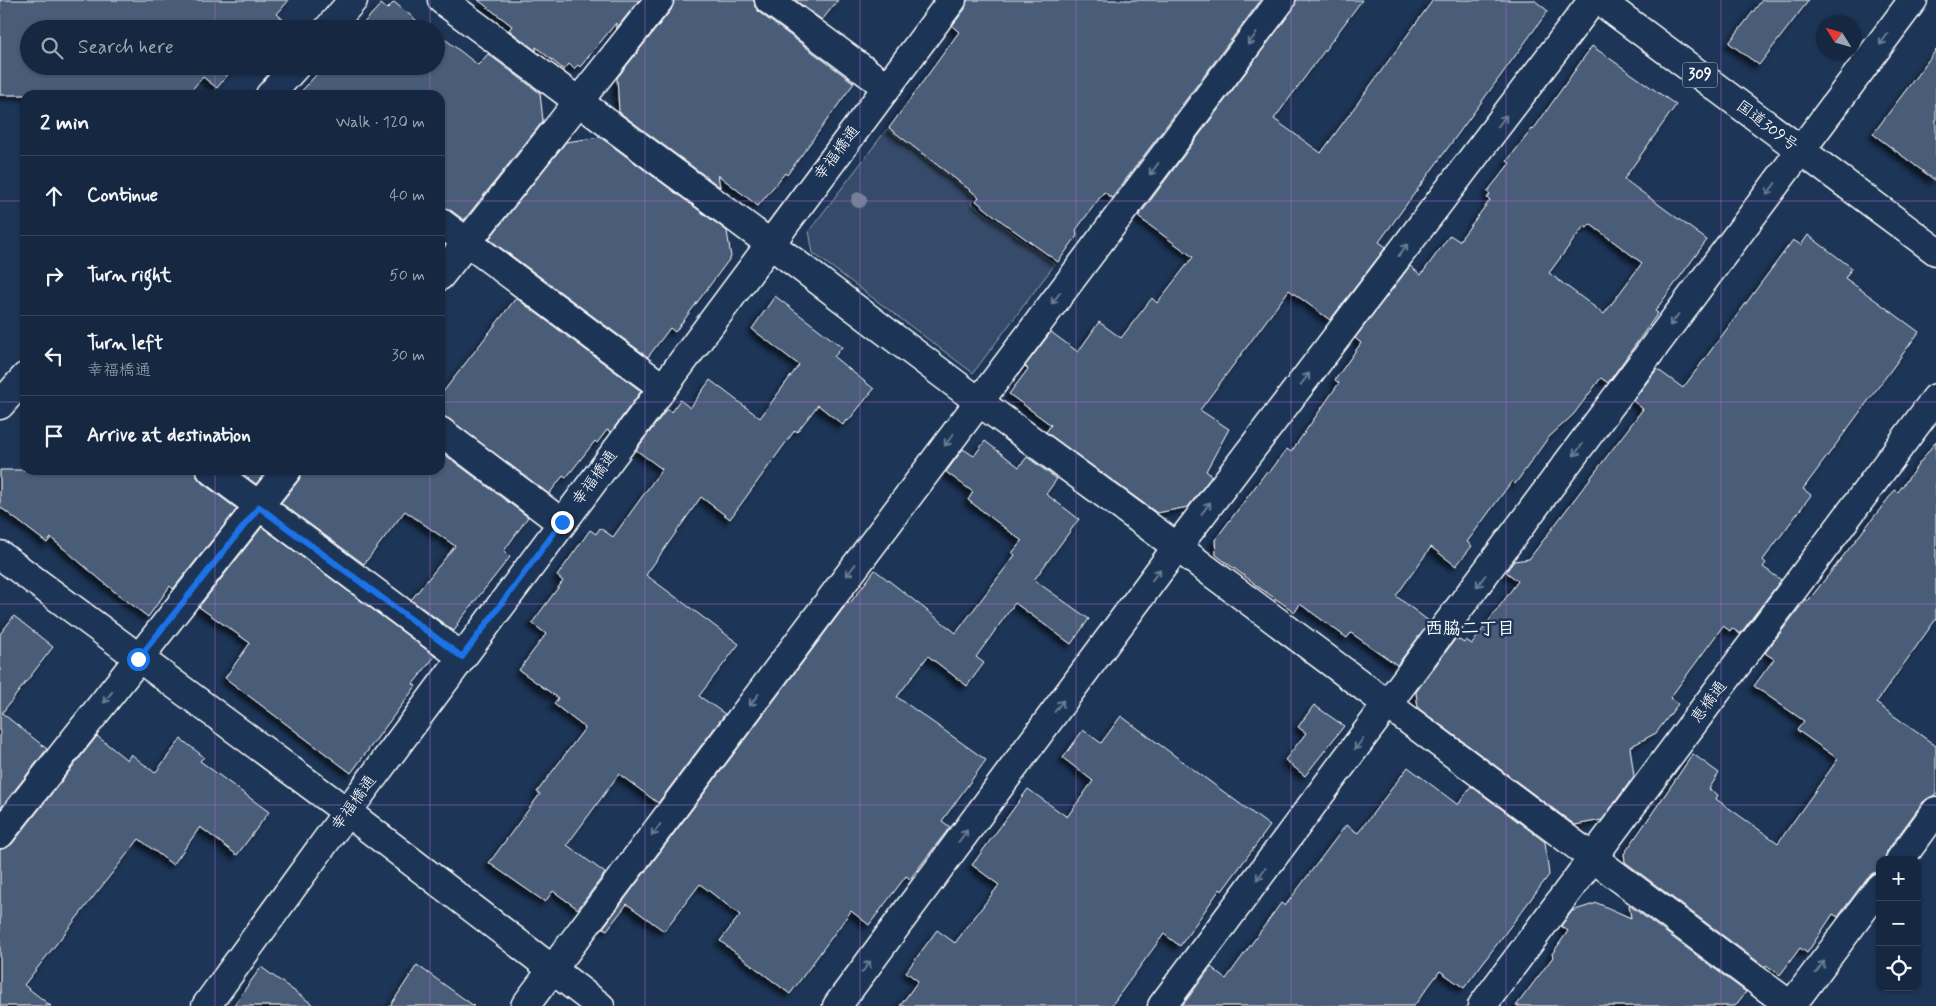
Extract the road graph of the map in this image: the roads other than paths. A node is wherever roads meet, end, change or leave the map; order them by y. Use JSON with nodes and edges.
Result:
{"nodes":[{"id":1,"x":353,"y":0,"type":"edge"},
{"id":2,"x":442,"y":0,"type":"edge"},
{"id":3,"x":659,"y":0,"type":"edge"},
{"id":4,"x":769,"y":0,"type":"edge"},
{"id":5,"x":952,"y":0,"type":"edge"},
{"id":6,"x":1281,"y":0,"type":"edge"},
{"id":7,"x":1593,"y":0,"type":"edge"},
{"id":8,"x":1599,"y":0,"type":"edge"},
{"id":9,"x":1913,"y":0,"type":"edge"},
{"id":10,"x":336,"y":20,"type":"edge"},
{"id":11,"x":288,"y":75,"type":"edge"},
{"id":12,"x":886,"y":87,"type":"junction"},
{"id":13,"x":275,"y":90,"type":"edge"},
{"id":14,"x":578,"y":102,"type":"junction"},
{"id":15,"x":1800,"y":150,"type":"junction"},
{"id":16,"x":445,"y":226,"type":"edge"},
{"id":17,"x":467,"y":242,"type":"junction"},
{"id":18,"x":769,"y":242,"type":"junction"},
{"id":19,"x":1936,"y":251,"type":"edge"},
{"id":20,"x":445,"y":270,"type":"edge"},
{"id":21,"x":20,"y":383,"type":"edge"},
{"id":22,"x":662,"y":387,"type":"junction"},
{"id":23,"x":1936,"y":398,"type":"edge"},
{"id":24,"x":978,"y":401,"type":"junction"},
{"id":25,"x":0,"y":405,"type":"edge"},
{"id":26,"x":445,"y":435,"type":"edge"},
{"id":27,"x":217,"y":475,"type":"edge"},
{"id":28,"x":284,"y":475,"type":"edge"},
{"id":29,"x":259,"y":507,"type":"junction"},
{"id":30,"x":562,"y":522,"type":"junction"},
{"id":31,"x":1177,"y":547,"type":"junction"},
{"id":32,"x":0,"y":555,"type":"edge"},
{"id":33,"x":462,"y":657,"type":"junction"},
{"id":34,"x":138,"y":659,"type":"junction"},
{"id":35,"x":1388,"y":705,"type":"junction"},
{"id":36,"x":1936,"y":811,"type":"edge"},
{"id":37,"x":347,"y":812,"type":"junction"},
{"id":38,"x":0,"y":834,"type":"edge"},
{"id":39,"x":1903,"y":856,"type":"edge"},
{"id":40,"x":1593,"y":858,"type":"junction"},
{"id":41,"x":1876,"y":892,"type":"edge"},
{"id":42,"x":552,"y":970,"type":"junction"},
{"id":43,"x":206,"y":1006,"type":"edge"},
{"id":44,"x":525,"y":1006,"type":"edge"},
{"id":45,"x":600,"y":1006,"type":"edge"},
{"id":46,"x":837,"y":1006,"type":"edge"},
{"id":47,"x":1162,"y":1006,"type":"edge"},
{"id":48,"x":1482,"y":1006,"type":"edge"},
{"id":49,"x":1791,"y":1006,"type":"edge"}],
"edges":[{"from":1,"to":10,"type":"main road"},
{"from":2,"to":14,"type":"main road"},
{"from":3,"to":14,"type":"main road"},
{"from":4,"to":12,"type":"main road"},
{"from":5,"to":12,"type":"main road","name":"幸福橋通"},
{"from":6,"to":24,"type":"main road","one_way":true},
{"from":31,"to":7,"type":"main road","one_way":true},
{"from":8,"to":15,"type":"main road","name":"国道309号","number":"309"},
{"from":9,"to":15,"type":"main road","one_way":true},
{"from":11,"to":13,"type":"main road"},
{"from":12,"to":18,"type":"main road","name":"幸福橋通"},
{"from":14,"to":17,"type":"main road"},
{"from":14,"to":18,"type":"main road"},
{"from":15,"to":19,"type":"main road","name":"国道309号","number":"309"},
{"from":15,"to":35,"type":"main road","one_way":true},
{"from":16,"to":17,"type":"main road"},
{"from":17,"to":20,"type":"main road"},
{"from":17,"to":22,"type":"main road"},
{"from":18,"to":22,"type":"main road","name":"幸福橋通"},
{"from":18,"to":24,"type":"main road"},
{"from":21,"to":25,"type":"main road"},
{"from":22,"to":30,"type":"main road","name":"幸福橋通"},
{"from":23,"to":40,"type":"main road","name":"恵橋通"},
{"from":24,"to":31,"type":"main road"},
{"from":24,"to":42,"type":"main road","one_way":true},
{"from":26,"to":30,"type":"main road"},
{"from":27,"to":29,"type":"main road"},
{"from":28,"to":29,"type":"main road"},
{"from":29,"to":33,"type":"main road"},
{"from":29,"to":34,"type":"main road"},
{"from":30,"to":33,"type":"main road","name":"幸福橋通"},
{"from":31,"to":35,"type":"main road"},
{"from":46,"to":31,"type":"main road","one_way":true},
{"from":32,"to":34,"type":"main road"},
{"from":33,"to":37,"type":"main road","name":"幸福橋通"},
{"from":34,"to":37,"type":"main road"},
{"from":34,"to":38,"type":"main road","one_way":true},
{"from":35,"to":40,"type":"main road"},
{"from":35,"to":47,"type":"main road","one_way":true},
{"from":36,"to":39,"type":"main road"},
{"from":37,"to":42,"type":"main road"},
{"from":37,"to":43,"type":"main road","name":"幸福橋通"},
{"from":40,"to":48,"type":"main road","name":"恵橋通"},
{"from":40,"to":49,"type":"main road"},
{"from":49,"to":41,"type":"main road","one_way":true},
{"from":42,"to":44,"type":"main road"},
{"from":42,"to":45,"type":"main road"}]}
